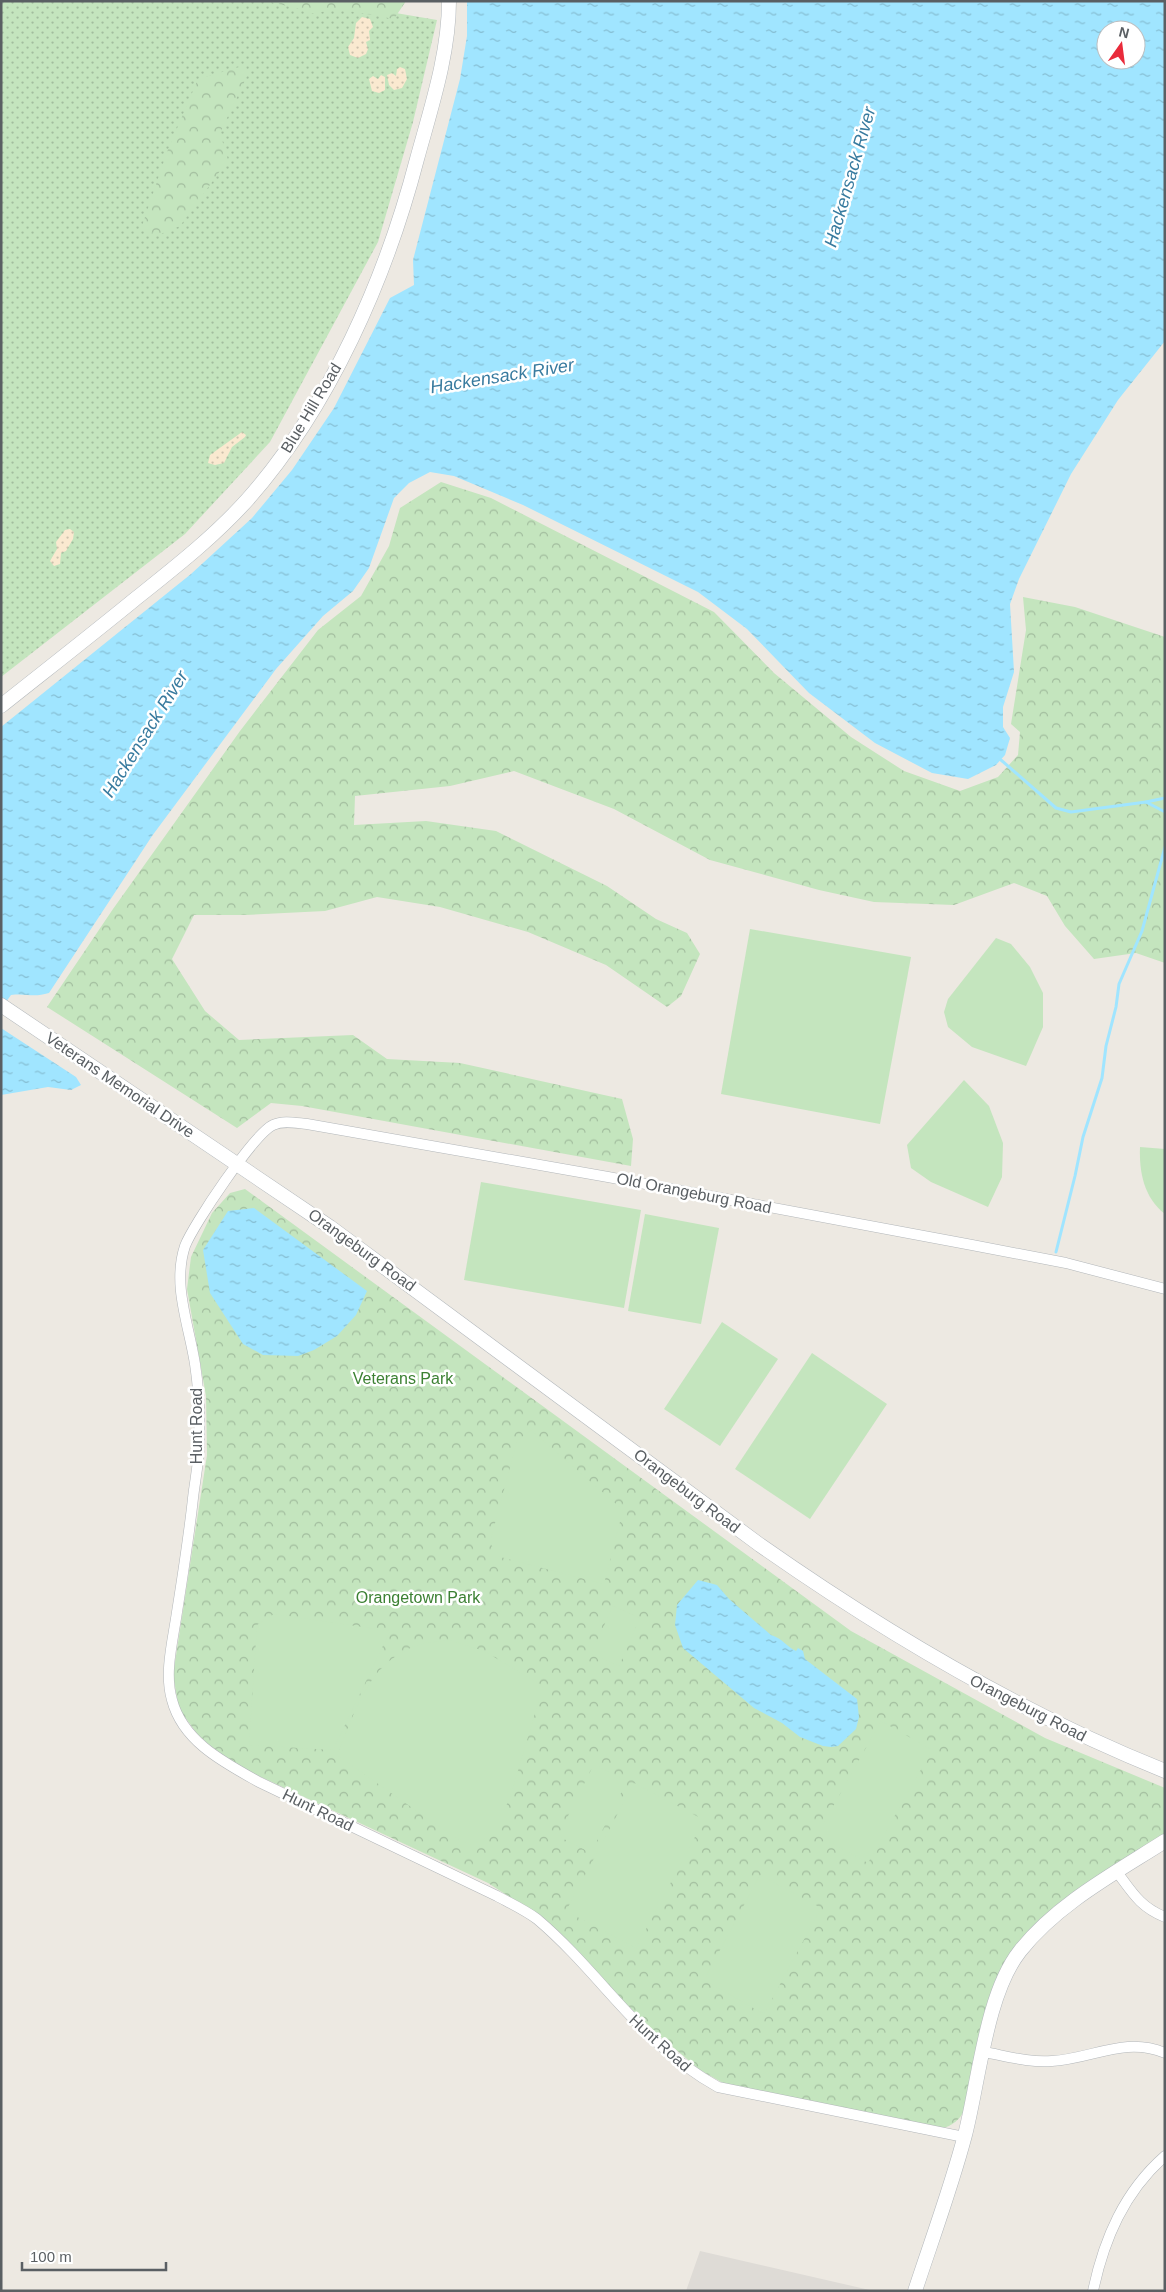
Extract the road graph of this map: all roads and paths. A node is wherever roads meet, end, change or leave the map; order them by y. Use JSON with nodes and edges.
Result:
{"nodes":[{"id":1,"x":450,"y":1,"type":"edge"},
{"id":2,"x":1,"y":706,"type":"edge"},
{"id":3,"x":6,"y":1008,"type":"edge"},
{"id":4,"x":239,"y":1164,"type":"junction"},
{"id":5,"x":1165,"y":1289,"type":"edge"},
{"id":6,"x":1165,"y":1770,"type":"edge"},
{"id":7,"x":1165,"y":1841,"type":"edge"},
{"id":8,"x":1117,"y":1872,"type":"junction"},
{"id":9,"x":1165,"y":1917,"type":"edge"},
{"id":10,"x":984,"y":2052,"type":"junction"},
{"id":11,"x":1165,"y":2053,"type":"edge"},
{"id":12,"x":964,"y":2137,"type":"junction"},
{"id":13,"x":1165,"y":2156,"type":"edge"},
{"id":14,"x":915,"y":2291,"type":"edge"},
{"id":15,"x":1093,"y":2291,"type":"edge"}],
"edges":[{"from":1,"to":2,"type":"street","name":"Blue Hill Road"},
{"from":3,"to":4,"type":"street","name":"Veterans Memorial Drive"},
{"from":4,"to":5,"type":"street","name":"Old Orangeburg Road"},
{"from":4,"to":6,"type":"street","name":"Orangeburg Road"},
{"from":4,"to":12,"type":"street","name":"Hunt Road"},
{"from":7,"to":8,"type":"street"},
{"from":8,"to":9,"type":"street"},
{"from":8,"to":10,"type":"street"},
{"from":10,"to":11,"type":"street"},
{"from":10,"to":12,"type":"street"},
{"from":12,"to":14,"type":"street"},
{"from":13,"to":15,"type":"street"}]}
